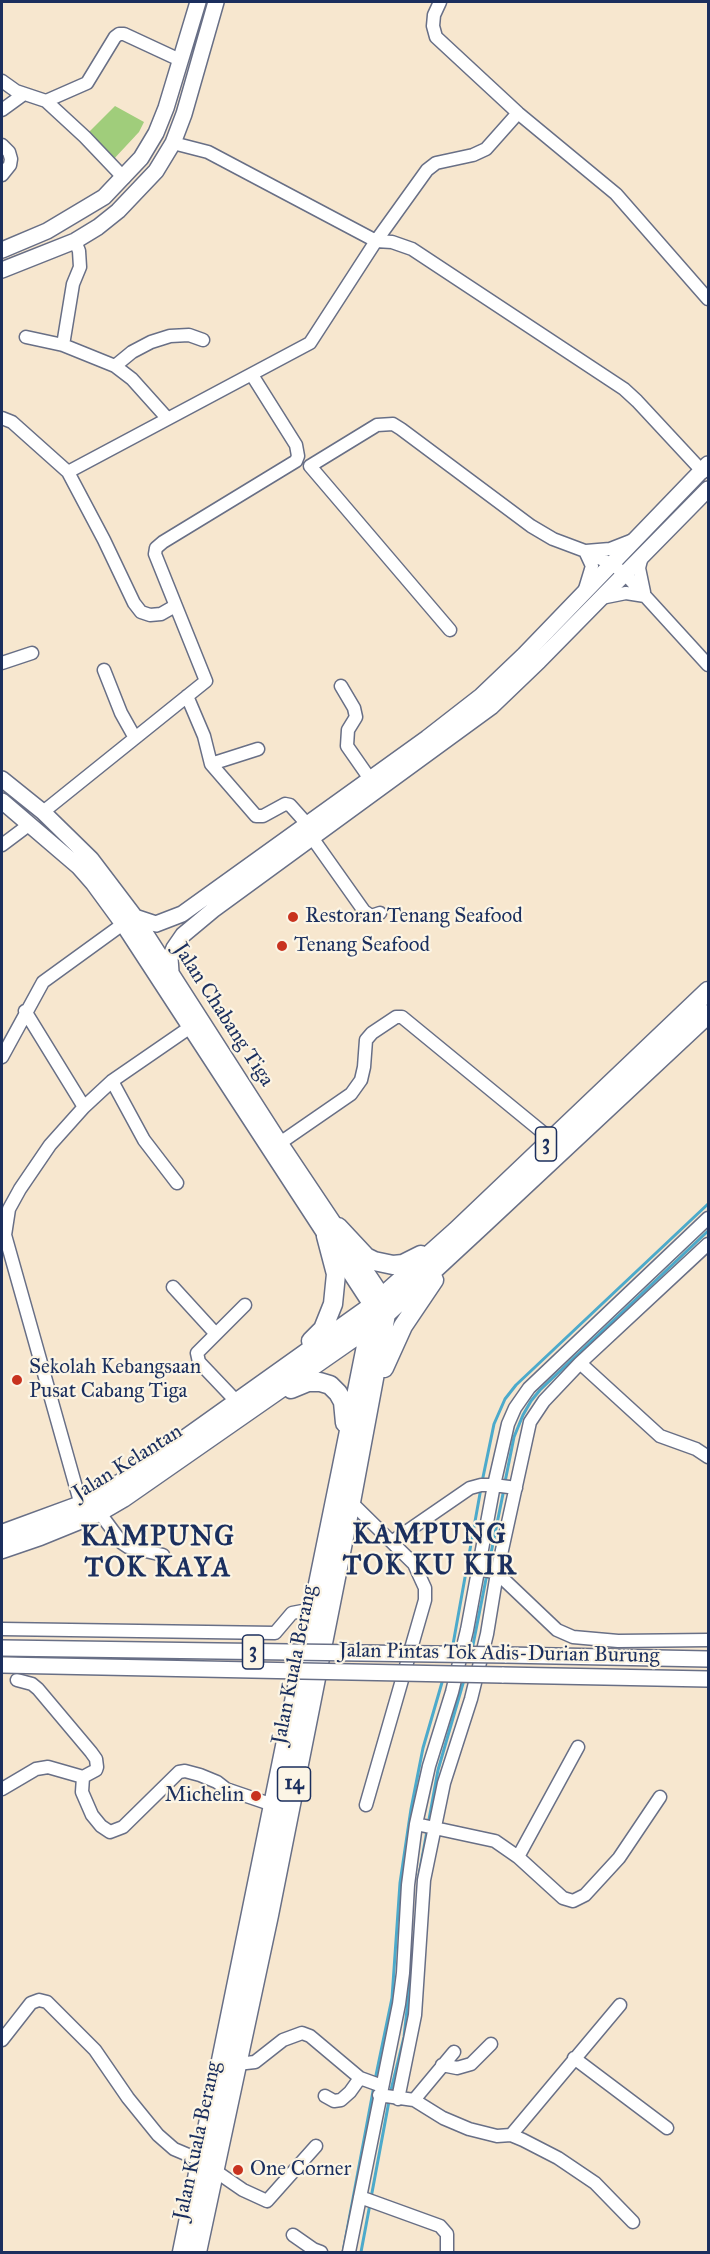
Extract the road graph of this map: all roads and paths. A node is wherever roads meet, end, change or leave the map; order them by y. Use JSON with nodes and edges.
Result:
{"nodes":[{"id":1,"x":198,"y":2,"type":"edge"},
{"id":2,"x":216,"y":2,"type":"edge"},
{"id":3,"x":440,"y":2,"type":"edge"},
{"id":4,"x":180,"y":60,"type":"junction"},
{"id":5,"x":2,"y":81,"type":"edge"},
{"id":6,"x":24,"y":94,"type":"junction"},
{"id":7,"x":46,"y":101,"type":"junction"},
{"id":8,"x":2,"y":110,"type":"edge"},
{"id":9,"x":519,"y":112,"type":"junction"},
{"id":10,"x":173,"y":143,"type":"junction"},
{"id":11,"x":2,"y":145,"type":"edge"},
{"id":12,"x":2,"y":174,"type":"edge"},
{"id":13,"x":124,"y":178,"type":"junction"},
{"id":14,"x":75,"y":241,"type":"junction"},
{"id":15,"x":376,"y":241,"type":"junction"},
{"id":16,"x":2,"y":250,"type":"edge"},
{"id":17,"x":2,"y":270,"type":"edge"},
{"id":18,"x":708,"y":299,"type":"edge"},
{"id":19,"x":26,"y":337,"type":"dead end"},
{"id":20,"x":204,"y":340,"type":"dead end"},
{"id":21,"x":63,"y":345,"type":"junction"},
{"id":22,"x":115,"y":366,"type":"junction"},
{"id":23,"x":252,"y":375,"type":"junction"},
{"id":24,"x":2,"y":418,"type":"edge"},
{"id":25,"x":167,"y":418,"type":"junction"},
{"id":26,"x":706,"y":468,"type":"edge"},
{"id":27,"x":68,"y":472,"type":"junction"},
{"id":28,"x":708,"y":489,"type":"edge"},
{"id":29,"x":642,"y":535,"type":"junction"},
{"id":30,"x":585,"y":551,"type":"junction"},
{"id":31,"x":642,"y":556,"type":"junction"},
{"id":32,"x":619,"y":569,"type":"junction"},
{"id":33,"x":584,"y":594,"type":"junction"},
{"id":34,"x":645,"y":596,"type":"junction"},
{"id":35,"x":602,"y":598,"type":"junction"},
{"id":36,"x":175,"y":606,"type":"junction"},
{"id":37,"x":450,"y":630,"type":"dead end"},
{"id":38,"x":32,"y":653,"type":"dead end"},
{"id":39,"x":2,"y":663,"type":"edge"},
{"id":40,"x":708,"y":665,"type":"edge"},
{"id":41,"x":104,"y":670,"type":"dead end"},
{"id":42,"x":340,"y":686,"type":"dead end"},
{"id":43,"x":187,"y":696,"type":"junction"},
{"id":44,"x":135,"y":738,"type":"junction"},
{"id":45,"x":258,"y":749,"type":"dead end"},
{"id":46,"x":211,"y":764,"type":"junction"},
{"id":47,"x":2,"y":779,"type":"edge"},
{"id":48,"x":370,"y":779,"type":"junction"},
{"id":49,"x":2,"y":801,"type":"edge"},
{"id":50,"x":43,"y":812,"type":"junction"},
{"id":51,"x":30,"y":824,"type":"junction"},
{"id":52,"x":307,"y":824,"type":"junction"},
{"id":53,"x":313,"y":839,"type":"junction"},
{"id":54,"x":2,"y":845,"type":"edge"},
{"id":55,"x":246,"y":878,"type":"junction"},
{"id":56,"x":380,"y":914,"type":"dead end"},
{"id":57,"x":129,"y":920,"type":"junction"},
{"id":58,"x":171,"y":972,"type":"junction"},
{"id":59,"x":708,"y":991,"type":"edge"},
{"id":60,"x":25,"y":1011,"type":"junction"},
{"id":61,"x":708,"y":1014,"type":"edge"},
{"id":62,"x":189,"y":1028,"type":"junction"},
{"id":63,"x":2,"y":1057,"type":"edge"},
{"id":64,"x":112,"y":1081,"type":"junction"},
{"id":65,"x":84,"y":1107,"type":"junction"},
{"id":66,"x":552,"y":1140,"type":"junction"},
{"id":67,"x":280,"y":1143,"type":"junction"},
{"id":68,"x":177,"y":1183,"type":"dead end"},
{"id":69,"x":5,"y":1212,"type":"edge"},
{"id":70,"x":708,"y":1218,"type":"edge"},
{"id":71,"x":480,"y":1227,"type":"junction"},
{"id":72,"x":456,"y":1230,"type":"junction"},
{"id":73,"x":332,"y":1231,"type":"junction"},
{"id":74,"x":3,"y":1235,"type":"edge"},
{"id":75,"x":708,"y":1244,"type":"edge"},
{"id":76,"x":173,"y":1287,"type":"dead end"},
{"id":77,"x":245,"y":1305,"type":"dead end"},
{"id":78,"x":380,"y":1306,"type":"junction"},
{"id":79,"x":370,"y":1326,"type":"junction"},
{"id":80,"x":215,"y":1333,"type":"junction"},
{"id":81,"x":580,"y":1363,"type":"junction"},
{"id":82,"x":279,"y":1371,"type":"junction"},
{"id":83,"x":237,"y":1402,"type":"junction"},
{"id":84,"x":259,"y":1405,"type":"junction"},
{"id":85,"x":369,"y":1407,"type":"junction"},
{"id":86,"x":708,"y":1457,"type":"edge"},
{"id":87,"x":342,"y":1466,"type":"junction"},
{"id":88,"x":506,"y":1486,"type":"junction"},
{"id":89,"x":351,"y":1502,"type":"junction"},
{"id":90,"x":81,"y":1505,"type":"junction"},
{"id":91,"x":99,"y":1512,"type":"junction"},
{"id":92,"x":2,"y":1534,"type":"edge"},
{"id":93,"x":393,"y":1541,"type":"junction"},
{"id":94,"x":2,"y":1549,"type":"edge"},
{"id":95,"x":163,"y":1555,"type":"dead end"},
{"id":96,"x":488,"y":1571,"type":"junction"},
{"id":97,"x":313,"y":1609,"type":"junction"},
{"id":98,"x":2,"y":1629,"type":"edge"},
{"id":99,"x":708,"y":1640,"type":"edge"},
{"id":100,"x":2,"y":1648,"type":"edge"},
{"id":101,"x":708,"y":1659,"type":"edge"},
{"id":102,"x":2,"y":1665,"type":"edge"},
{"id":103,"x":708,"y":1678,"type":"edge"},
{"id":104,"x":17,"y":1680,"type":"dead end"},
{"id":105,"x":578,"y":1747,"type":"dead end"},
{"id":106,"x":83,"y":1777,"type":"junction"},
{"id":107,"x":2,"y":1789,"type":"edge"},
{"id":108,"x":660,"y":1797,"type":"dead end"},
{"id":109,"x":366,"y":1805,"type":"dead end"},
{"id":110,"x":273,"y":1806,"type":"junction"},
{"id":111,"x":426,"y":1827,"type":"junction"},
{"id":112,"x":518,"y":1857,"type":"junction"},
{"id":113,"x":269,"y":1915,"type":"junction"},
{"id":114,"x":239,"y":1970,"type":"junction"},
{"id":115,"x":620,"y":2004,"type":"dead end"},
{"id":116,"x":2,"y":2040,"type":"edge"},
{"id":117,"x":491,"y":2044,"type":"dead end"},
{"id":118,"x":454,"y":2052,"type":"dead end"},
{"id":119,"x":574,"y":2058,"type":"junction"},
{"id":120,"x":442,"y":2065,"type":"junction"},
{"id":121,"x":230,"y":2070,"type":"junction"},
{"id":122,"x":380,"y":2089,"type":"junction"},
{"id":123,"x":325,"y":2096,"type":"dead end"},
{"id":124,"x":414,"y":2100,"type":"junction"},
{"id":125,"x":667,"y":2128,"type":"dead end"},
{"id":126,"x":511,"y":2135,"type":"junction"},
{"id":127,"x":316,"y":2146,"type":"dead end"},
{"id":128,"x":207,"y":2165,"type":"junction"},
{"id":129,"x":368,"y":2200,"type":"junction"},
{"id":130,"x":633,"y":2222,"type":"dead end"},
{"id":131,"x":293,"y":2235,"type":"dead end"},
{"id":132,"x":196,"y":2252,"type":"edge"},
{"id":133,"x":321,"y":2253,"type":"edge"},
{"id":134,"x":349,"y":2253,"type":"edge"},
{"id":135,"x":447,"y":2253,"type":"edge"}],
"edges":[{"from":1,"to":4,"type":"main road"},
{"from":2,"to":10,"type":"main road"},
{"from":3,"to":9,"type":"street"},
{"from":4,"to":7,"type":"street"},
{"from":4,"to":13,"type":"main road"},
{"from":5,"to":6,"type":"street"},
{"from":6,"to":7,"type":"street"},
{"from":6,"to":8,"type":"street"},
{"from":7,"to":13,"type":"street"},
{"from":9,"to":15,"type":"street"},
{"from":9,"to":18,"type":"street"},
{"from":10,"to":14,"type":"main road"},
{"from":10,"to":15,"type":"street"},
{"from":11,"to":12,"type":"street"},
{"from":13,"to":16,"type":"main road"},
{"from":14,"to":17,"type":"main road"},
{"from":14,"to":21,"type":"street"},
{"from":15,"to":23,"type":"street"},
{"from":15,"to":26,"type":"street"},
{"from":19,"to":21,"type":"street"},
{"from":20,"to":22,"type":"street"},
{"from":21,"to":22,"type":"street"},
{"from":22,"to":25,"type":"street"},
{"from":23,"to":25,"type":"street"},
{"from":23,"to":36,"type":"street"},
{"from":24,"to":27,"type":"street"},
{"from":25,"to":27,"type":"street"},
{"from":26,"to":29,"type":"main road"},
{"from":27,"to":36,"type":"street"},
{"from":28,"to":31,"type":"main road"},
{"from":29,"to":30,"type":"street"},
{"from":29,"to":32,"type":"main road"},
{"from":30,"to":32,"type":"street"},
{"from":30,"to":33,"type":"street"},
{"from":30,"to":37,"type":"street"},
{"from":31,"to":32,"type":"main road"},
{"from":31,"to":34,"type":"street"},
{"from":32,"to":33,"type":"main road"},
{"from":32,"to":34,"type":"street"},
{"from":32,"to":35,"type":"main road"},
{"from":33,"to":48,"type":"main road"},
{"from":34,"to":35,"type":"street"},
{"from":34,"to":40,"type":"street"},
{"from":35,"to":53,"type":"main road"},
{"from":36,"to":43,"type":"street"},
{"from":38,"to":39,"type":"street"},
{"from":41,"to":44,"type":"street"},
{"from":42,"to":48,"type":"street"},
{"from":43,"to":44,"type":"street"},
{"from":43,"to":46,"type":"street"},
{"from":44,"to":50,"type":"street"},
{"from":45,"to":46,"type":"street"},
{"from":46,"to":52,"type":"street"},
{"from":47,"to":50,"type":"main road","name":"Jalan Chabang Tiga"},
{"from":48,"to":52,"type":"main road"},
{"from":49,"to":51,"type":"main road","name":"Jalan Chabang Tiga"},
{"from":50,"to":57,"type":"main road","name":"Jalan Chabang Tiga"},
{"from":51,"to":54,"type":"street"},
{"from":51,"to":57,"type":"main road","name":"Jalan Chabang Tiga"},
{"from":52,"to":55,"type":"main road"},
{"from":53,"to":55,"type":"main road"},
{"from":53,"to":56,"type":"street"},
{"from":55,"to":57,"type":"main road"},
{"from":55,"to":58,"type":"main road"},
{"from":57,"to":58,"type":"main road","name":"Jalan Chabang Tiga"},
{"from":57,"to":60,"type":"street"},
{"from":57,"to":62,"type":"main road","name":"Jalan Chabang Tiga"},
{"from":58,"to":67,"type":"main road","name":"Jalan Chabang Tiga"},
{"from":59,"to":66,"type":"highway","number":"3"},
{"from":60,"to":63,"type":"street"},
{"from":60,"to":65,"type":"street"},
{"from":61,"to":71,"type":"highway","number":"3"},
{"from":62,"to":64,"type":"street"},
{"from":62,"to":73,"type":"main road","name":"Jalan Chabang Tiga"},
{"from":64,"to":65,"type":"street"},
{"from":64,"to":68,"type":"street"},
{"from":65,"to":69,"type":"street"},
{"from":66,"to":67,"type":"street"},
{"from":66,"to":72,"type":"highway","number":"3"},
{"from":67,"to":73,"type":"main road","name":"Jalan Chabang Tiga"},
{"from":69,"to":74,"type":"street"},
{"from":70,"to":88,"type":"street"},
{"from":71,"to":78,"type":"highway","number":"3"},
{"from":71,"to":85,"type":"highway"},
{"from":72,"to":73,"type":"highway"},
{"from":72,"to":78,"type":"highway","number":"3"},
{"from":73,"to":78,"type":"main road","name":"Jalan Chabang Tiga"},
{"from":73,"to":82,"type":"highway"},
{"from":74,"to":90,"type":"street"},
{"from":75,"to":81,"type":"street"},
{"from":76,"to":80,"type":"street"},
{"from":77,"to":80,"type":"street"},
{"from":78,"to":79,"type":"highway","name":"Jalan Kelantan","number":"3"},
{"from":78,"to":82,"type":"highway","name":"Jalan Kelantan","number":"3"},
{"from":78,"to":85,"type":"highway","name":"Jalan Kuala Berang","number":"14"},
{"from":79,"to":84,"type":"highway","name":"Jalan Kelantan","number":"3"},
{"from":79,"to":87,"type":"highway","name":"Jalan Kuala Berang","number":"14"},
{"from":80,"to":83,"type":"street"},
{"from":81,"to":86,"type":"street"},
{"from":81,"to":88,"type":"street"},
{"from":82,"to":83,"type":"highway","name":"Jalan Kelantan","number":"3"},
{"from":83,"to":90,"type":"highway","name":"Jalan Kelantan","number":"3"},
{"from":84,"to":87,"type":"highway"},
{"from":84,"to":91,"type":"highway","name":"Jalan Kelantan","number":"3"},
{"from":85,"to":89,"type":"highway","name":"Jalan Kuala Berang","number":"14"},
{"from":87,"to":97,"type":"highway","name":"Jalan Kuala Berang","number":"14"},
{"from":88,"to":93,"type":"street"},
{"from":88,"to":96,"type":"street"},
{"from":88,"to":96,"type":"street"},
{"from":89,"to":93,"type":"street"},
{"from":89,"to":113,"type":"highway","name":"Jalan Kuala Berang","number":"14"},
{"from":90,"to":92,"type":"highway","name":"Jalan Kelantan","number":"3"},
{"from":91,"to":94,"type":"highway","name":"Jalan Kelantan","number":"3"},
{"from":91,"to":95,"type":"street"},
{"from":93,"to":109,"type":"street"},
{"from":96,"to":99,"type":"street"},
{"from":96,"to":111,"type":"street"},
{"from":96,"to":111,"type":"street"},
{"from":97,"to":98,"type":"street"},
{"from":97,"to":110,"type":"highway","name":"Jalan Kuala Berang","number":"14"},
{"from":100,"to":101,"type":"main road","name":"Jalan Pintas Tok Adis-Durian Burung","number":"3","bridge":true},
{"from":102,"to":103,"type":"main road","name":"Jalan Pintas Tok Adis-Durian Burung","number":"3","bridge":true},
{"from":104,"to":106,"type":"street"},
{"from":105,"to":112,"type":"street"},
{"from":106,"to":107,"type":"street"},
{"from":106,"to":110,"type":"street"},
{"from":108,"to":112,"type":"street"},
{"from":110,"to":114,"type":"highway","name":"Jalan Kuala Berang","number":"14"},
{"from":111,"to":112,"type":"street"},
{"from":111,"to":122,"type":"street"},
{"from":111,"to":122,"type":"street"},
{"from":113,"to":114,"type":"highway"},
{"from":113,"to":121,"type":"highway","name":"Jalan Kuala Berang","number":"14"},
{"from":114,"to":121,"type":"highway","name":"Jalan Kuala Berang","number":"14"},
{"from":115,"to":119,"type":"street"},
{"from":116,"to":128,"type":"street"},
{"from":117,"to":120,"type":"street"},
{"from":118,"to":120,"type":"street"},
{"from":119,"to":125,"type":"street"},
{"from":119,"to":126,"type":"street"},
{"from":120,"to":124,"type":"street"},
{"from":121,"to":122,"type":"street"},
{"from":121,"to":128,"type":"highway","name":"Jalan Kuala Berang","number":"14"},
{"from":122,"to":123,"type":"street"},
{"from":122,"to":124,"type":"street"},
{"from":122,"to":129,"type":"street"},
{"from":124,"to":126,"type":"street"},
{"from":126,"to":130,"type":"street"},
{"from":127,"to":128,"type":"street"},
{"from":128,"to":132,"type":"highway","name":"Jalan Kuala Berang","number":"14"},
{"from":129,"to":134,"type":"street"},
{"from":129,"to":135,"type":"street"},
{"from":131,"to":133,"type":"street"}]}
